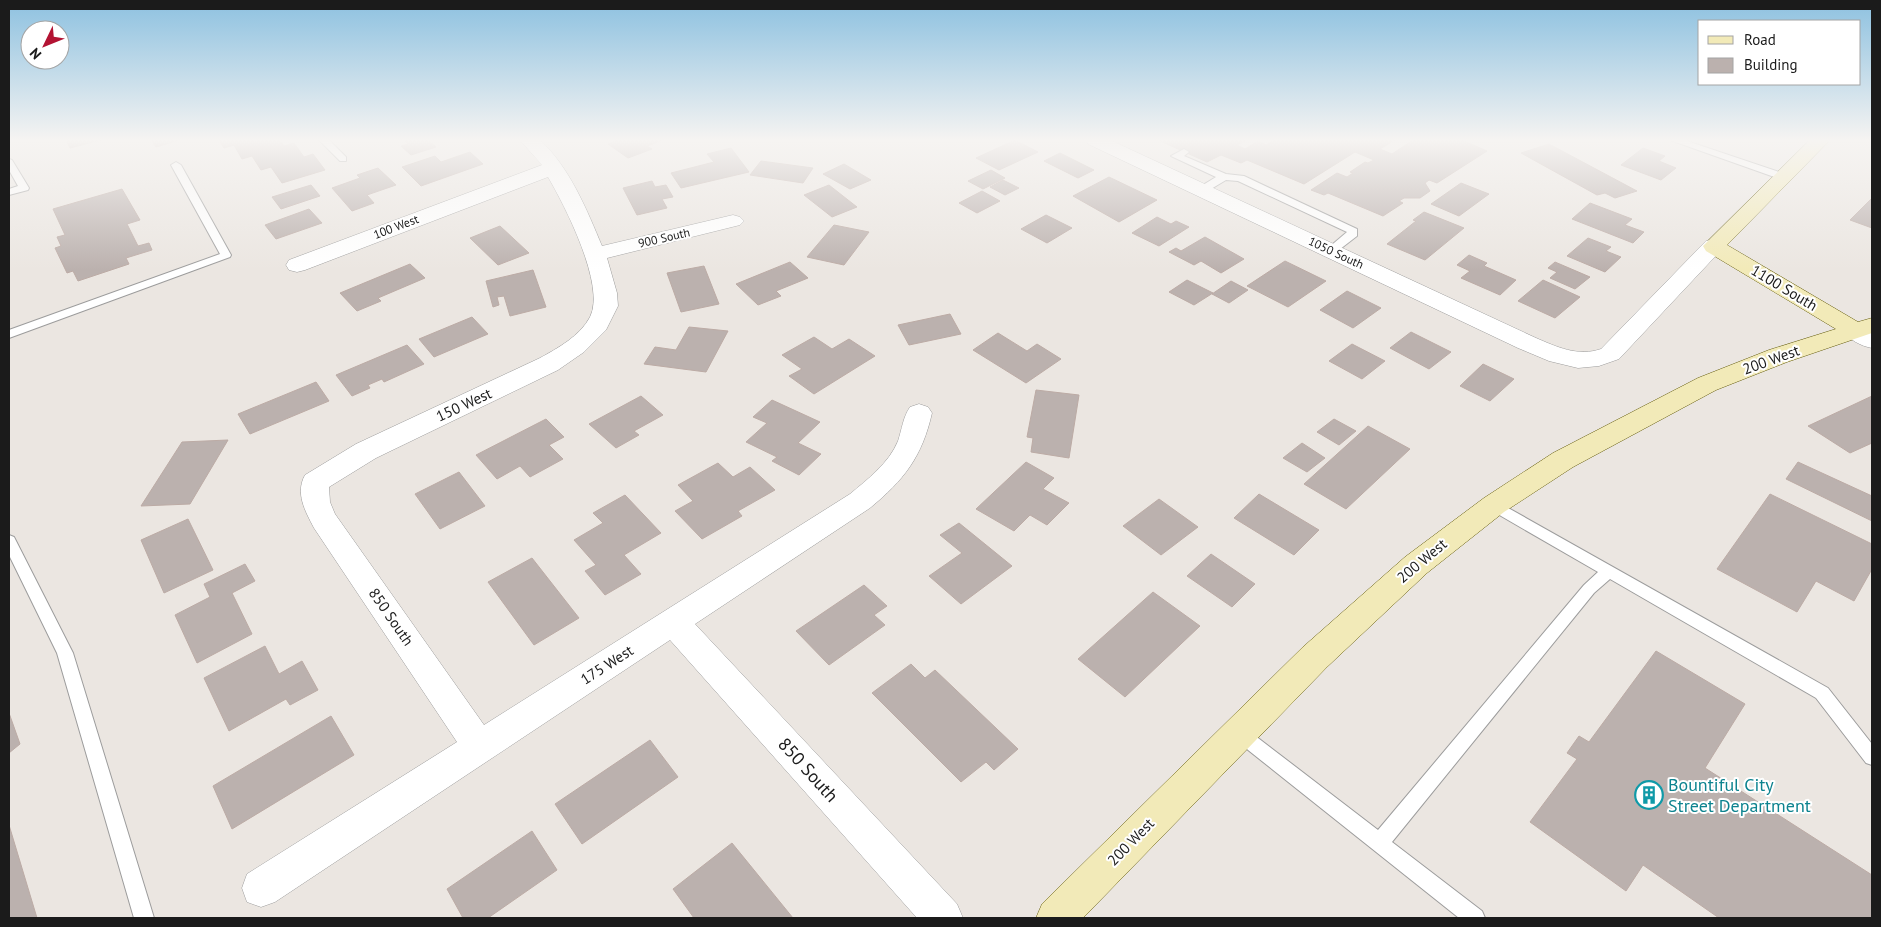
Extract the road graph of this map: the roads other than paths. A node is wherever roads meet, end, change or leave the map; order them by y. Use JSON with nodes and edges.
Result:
{"nodes":[{"id":1,"x":21,"y":183,"type":"edge"},
{"id":2,"x":186,"y":183,"type":"edge"},
{"id":3,"x":512,"y":183,"type":"edge"},
{"id":4,"x":562,"y":183,"type":"edge"},
{"id":5,"x":1188,"y":183,"type":"edge"},
{"id":6,"x":1213,"y":183,"type":"edge"},
{"id":7,"x":1251,"y":183,"type":"edge"},
{"id":8,"x":1778,"y":183,"type":"edge"},
{"id":9,"x":1202,"y":190,"type":"junction"},
{"id":10,"x":9,"y":192,"type":"edge"},
{"id":11,"x":733,"y":221,"type":"dead end"},
{"id":12,"x":1714,"y":246,"type":"junction"},
{"id":13,"x":1331,"y":251,"type":"junction"},
{"id":14,"x":594,"y":255,"type":"junction"},
{"id":15,"x":296,"y":265,"type":"dead end"},
{"id":16,"x":1866,"y":332,"type":"edge"},
{"id":17,"x":9,"y":334,"type":"edge"},
{"id":18,"x":919,"y":413,"type":"dead end"},
{"id":19,"x":315,"y":482,"type":"joint"},
{"id":20,"x":1494,"y":505,"type":"junction"},
{"id":21,"x":9,"y":541,"type":"edge"},
{"id":22,"x":1608,"y":572,"type":"junction"},
{"id":23,"x":672,"y":622,"type":"junction"},
{"id":24,"x":1238,"y":732,"type":"junction"},
{"id":25,"x":480,"y":747,"type":"junction"},
{"id":26,"x":1872,"y":757,"type":"edge"},
{"id":27,"x":1380,"y":842,"type":"junction"},
{"id":28,"x":261,"y":888,"type":"dead end"},
{"id":29,"x":144,"y":918,"type":"edge"},
{"id":30,"x":943,"y":918,"type":"edge"},
{"id":31,"x":1056,"y":918,"type":"edge"},
{"id":32,"x":1475,"y":918,"type":"edge"}],
"edges":[{"from":1,"to":10,"type":"lane"},
{"from":2,"to":17,"type":"lane"},
{"from":3,"to":15,"type":"street","name":"100 West"},
{"from":4,"to":14,"type":"street"},
{"from":5,"to":9,"type":"street","name":"1050 South"},
{"from":6,"to":9,"type":"lane"},
{"from":7,"to":13,"type":"lane"},
{"from":8,"to":12,"type":"main road"},
{"from":9,"to":13,"type":"street","name":"1050 South"},
{"from":11,"to":14,"type":"street","name":"900 South"},
{"from":12,"to":13,"type":"street","name":"1050 South"},
{"from":12,"to":16,"type":"main road","name":"1100 South"},
{"from":14,"to":19,"type":"street","name":"150 West"},
{"from":16,"to":20,"type":"main road","name":"200 West"},
{"from":18,"to":23,"type":"street","name":"175 West"},
{"from":19,"to":25,"type":"street","name":"850 South"},
{"from":20,"to":22,"type":"lane"},
{"from":20,"to":24,"type":"main road","name":"200 West"},
{"from":21,"to":29,"type":"lane"},
{"from":22,"to":26,"type":"lane"},
{"from":22,"to":27,"type":"lane"},
{"from":23,"to":25,"type":"street","name":"175 West"},
{"from":23,"to":30,"type":"street","name":"850 South"},
{"from":24,"to":27,"type":"lane"},
{"from":24,"to":31,"type":"main road","name":"200 West"},
{"from":25,"to":28,"type":"street","name":"175 West"},
{"from":27,"to":32,"type":"lane"}]}
